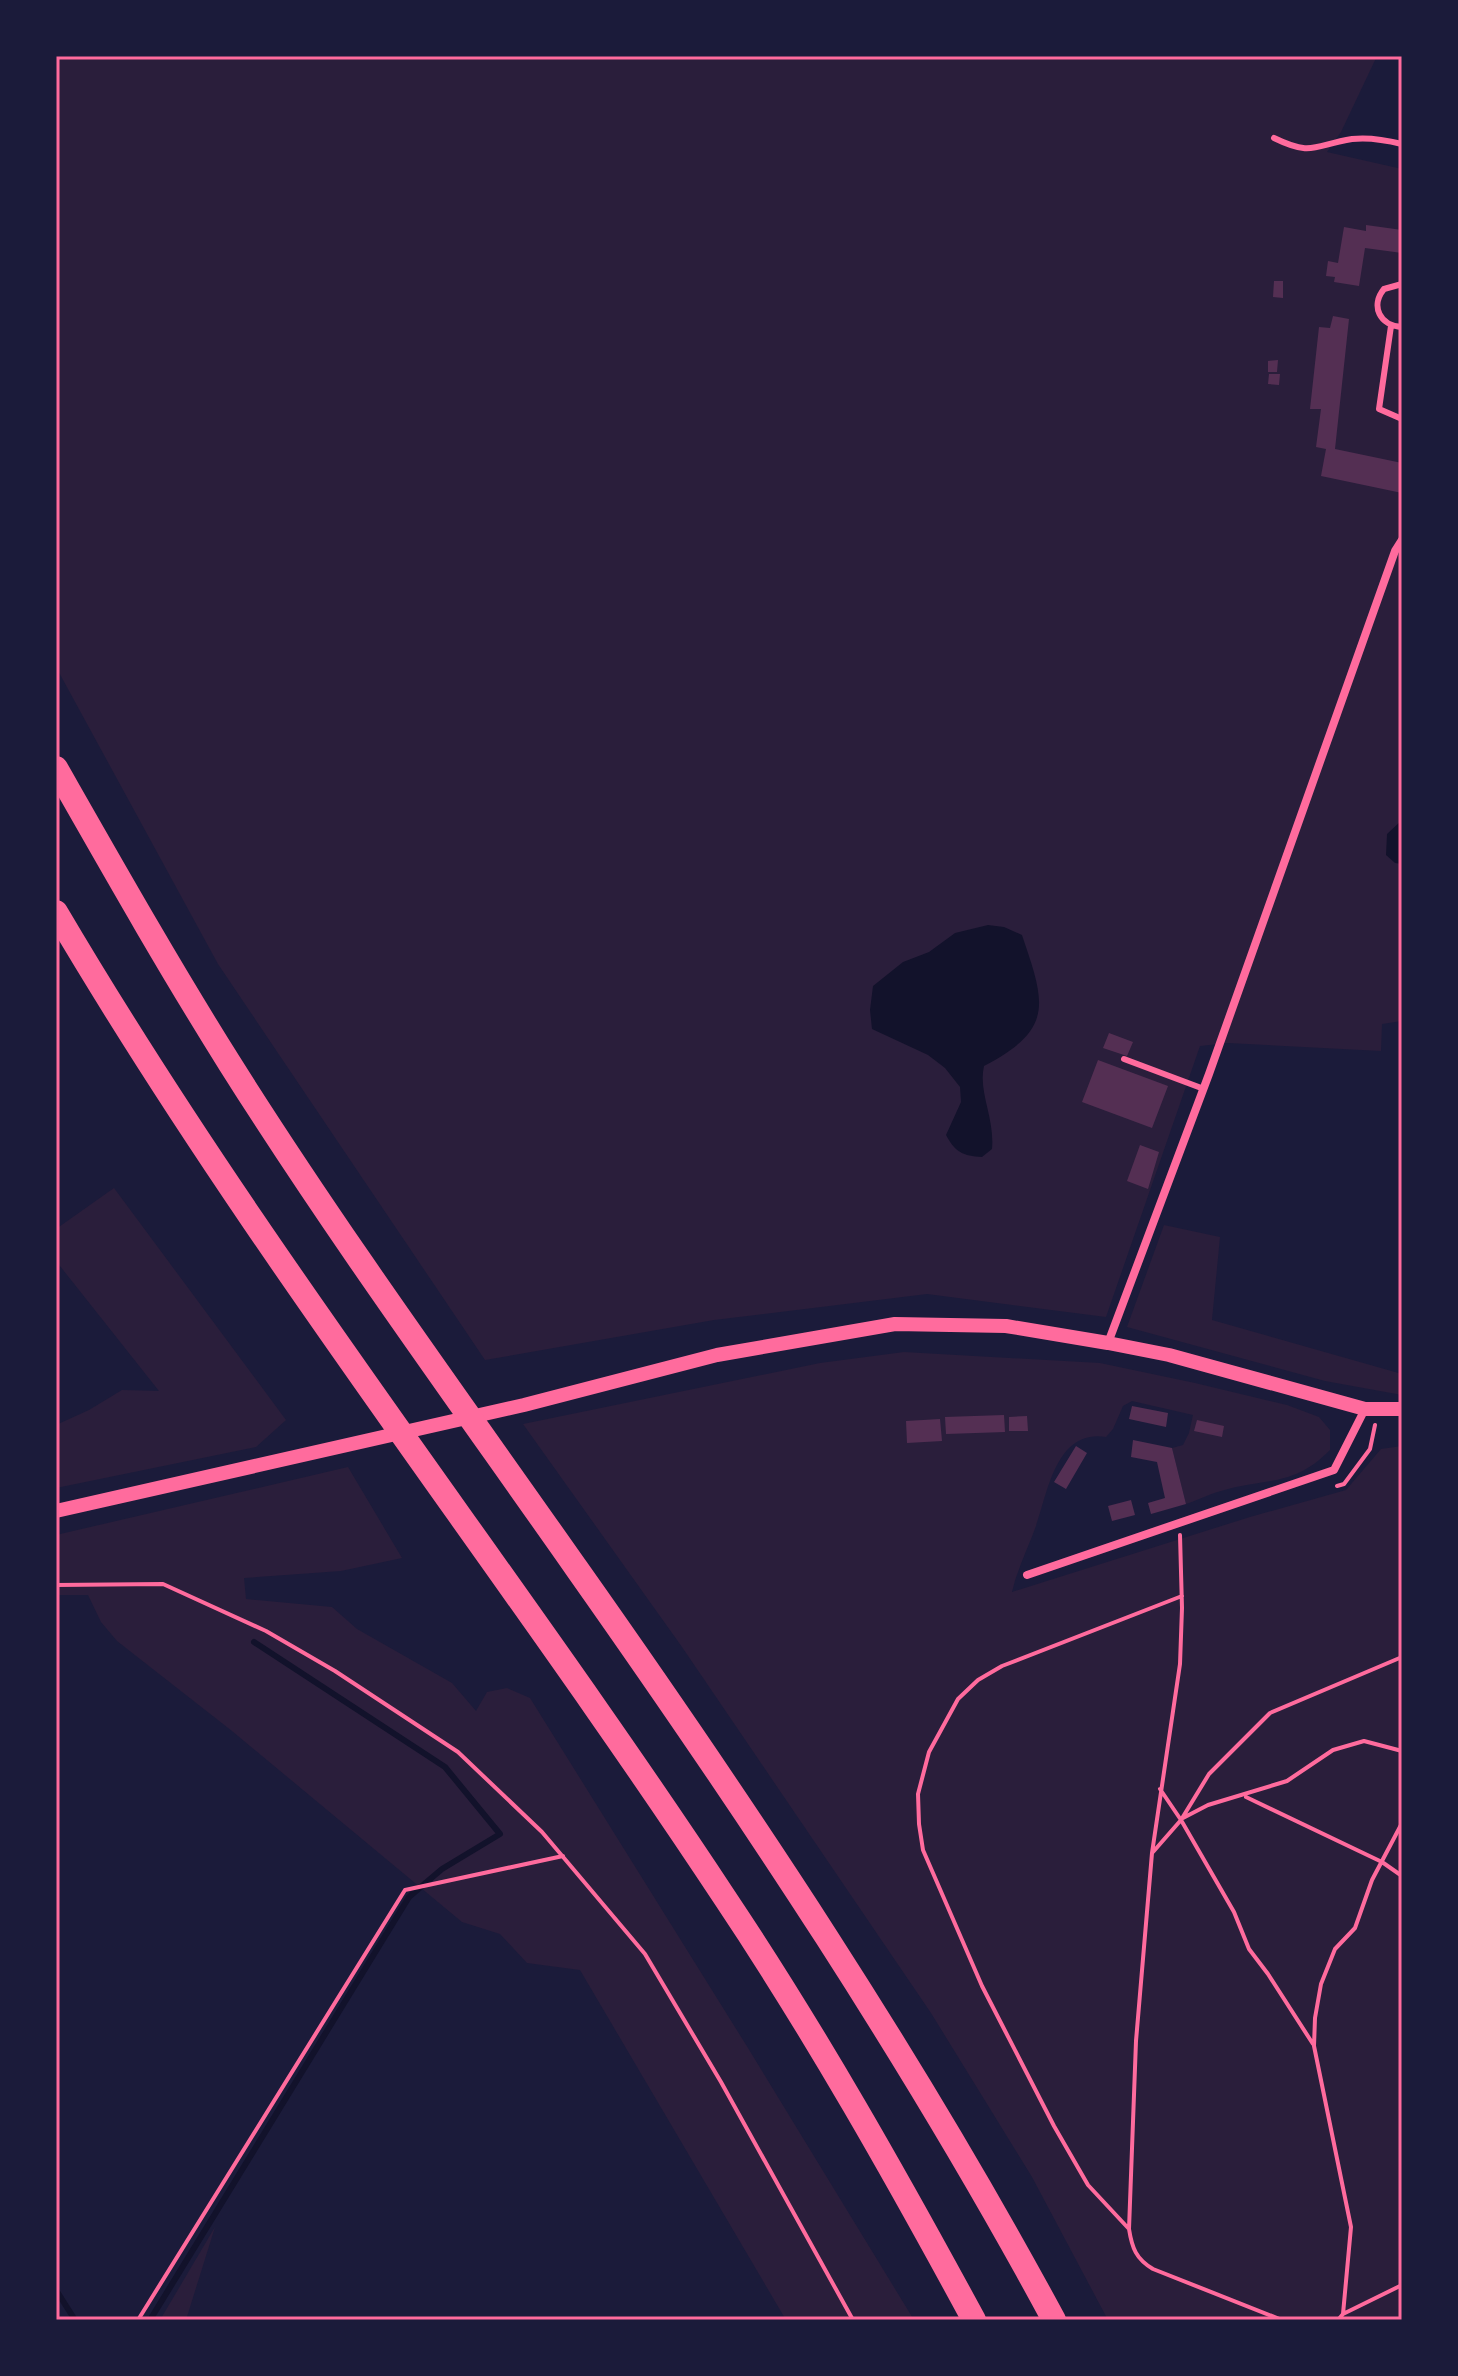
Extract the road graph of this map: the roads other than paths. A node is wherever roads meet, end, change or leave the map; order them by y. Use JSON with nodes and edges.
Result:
{"nodes":[{"id":1,"x":1274,"y":138,"type":"dead end"},
{"id":2,"x":1402,"y":144,"type":"edge"},
{"id":3,"x":1402,"y":284,"type":"edge"},
{"id":4,"x":1391,"y":326,"type":"junction"},
{"id":5,"x":1402,"y":327,"type":"edge"},
{"id":6,"x":1402,"y":419,"type":"edge"},
{"id":7,"x":1402,"y":540,"type":"edge"},
{"id":8,"x":56,"y":768,"type":"edge"},
{"id":9,"x":56,"y":912,"type":"edge"},
{"id":10,"x":1124,"y":1059,"type":"dead end"},
{"id":11,"x":1204,"y":1089,"type":"junction"},
{"id":12,"x":1110,"y":1338,"type":"junction"},
{"id":13,"x":1371,"y":1409,"type":"junction"},
{"id":14,"x":1402,"y":1409,"type":"edge"},
{"id":15,"x":56,"y":1511,"type":"edge"},
{"id":16,"x":1027,"y":1575,"type":"dead end"},
{"id":17,"x":974,"y":2320,"type":"edge"},
{"id":18,"x":1054,"y":2320,"type":"edge"}],
"edges":[{"from":1,"to":2,"type":"lane"},
{"from":3,"to":4,"type":"lane"},
{"from":4,"to":5,"type":"lane"},
{"from":4,"to":6,"type":"lane"},
{"from":7,"to":11,"type":"street"},
{"from":8,"to":18,"type":"highway"},
{"from":9,"to":17,"type":"highway"},
{"from":10,"to":11,"type":"lane"},
{"from":11,"to":12,"type":"street"},
{"from":12,"to":13,"type":"street"},
{"from":12,"to":15,"type":"street"},
{"from":13,"to":14,"type":"street"},
{"from":13,"to":16,"type":"street"}]}
